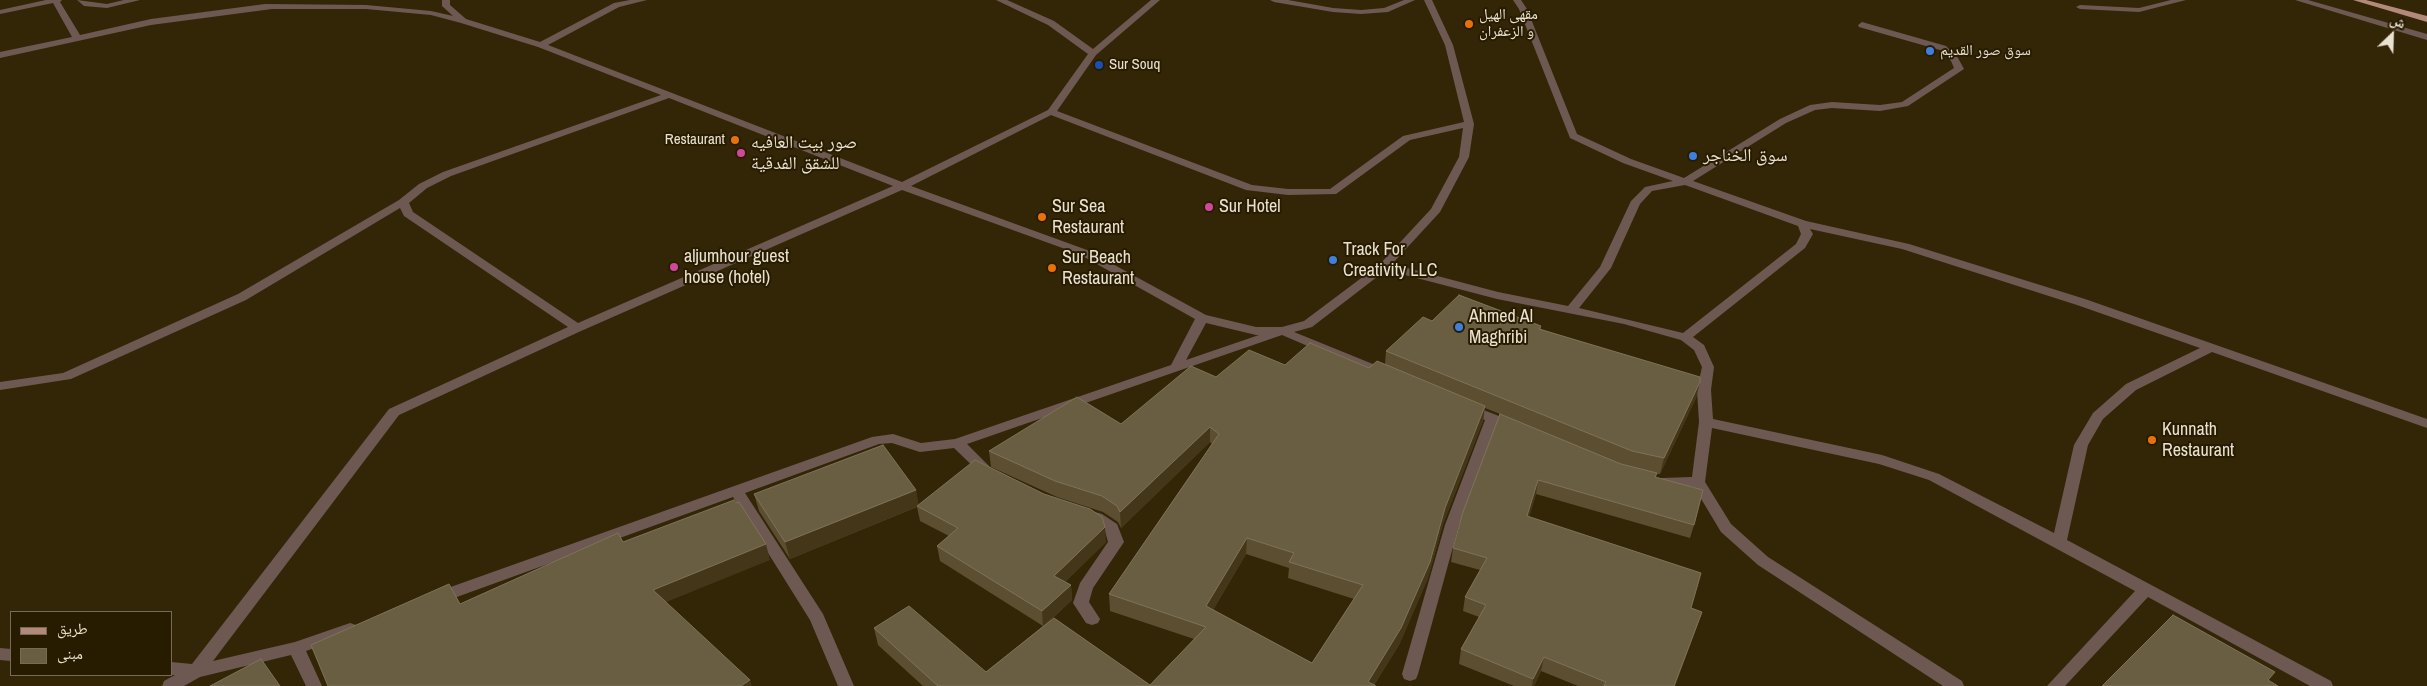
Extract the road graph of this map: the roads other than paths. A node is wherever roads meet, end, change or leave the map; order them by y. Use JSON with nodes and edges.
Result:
{"nodes":[{"id":1,"x":56,"y":0,"type":"edge"},
{"id":2,"x":81,"y":0,"type":"edge"},
{"id":3,"x":136,"y":0,"type":"edge"},
{"id":4,"x":319,"y":0,"type":"edge"},
{"id":5,"x":446,"y":0,"type":"edge"},
{"id":6,"x":642,"y":0,"type":"edge"},
{"id":7,"x":1000,"y":0,"type":"edge"},
{"id":8,"x":1156,"y":0,"type":"edge"},
{"id":9,"x":1274,"y":0,"type":"edge"},
{"id":10,"x":1411,"y":0,"type":"edge"},
{"id":11,"x":1428,"y":0,"type":"edge"},
{"id":12,"x":1517,"y":0,"type":"edge"},
{"id":13,"x":2182,"y":0,"type":"edge"},
{"id":14,"x":2299,"y":0,"type":"edge"},
{"id":15,"x":2357,"y":0,"type":"edge"},
{"id":16,"x":265,"y":6,"type":"junction"},
{"id":17,"x":2080,"y":6,"type":"dead end"},
{"id":18,"x":0,"y":12,"type":"edge"},
{"id":19,"x":2427,"y":19,"type":"edge"},
{"id":20,"x":464,"y":20,"type":"junction"},
{"id":21,"x":1862,"y":25,"type":"dead end"},
{"id":22,"x":2427,"y":36,"type":"edge"},
{"id":23,"x":77,"y":37,"type":"junction"},
{"id":24,"x":541,"y":45,"type":"junction"},
{"id":25,"x":1093,"y":53,"type":"junction"},
{"id":26,"x":0,"y":55,"type":"edge"},
{"id":27,"x":670,"y":95,"type":"junction"},
{"id":28,"x":1050,"y":112,"type":"junction"},
{"id":29,"x":1469,"y":124,"type":"junction"},
{"id":30,"x":1685,"y":182,"type":"junction"},
{"id":31,"x":902,"y":186,"type":"junction"},
{"id":32,"x":403,"y":202,"type":"junction"},
{"id":33,"x":1803,"y":224,"type":"junction"},
{"id":34,"x":1384,"y":266,"type":"junction"},
{"id":35,"x":1571,"y":310,"type":"junction"},
{"id":36,"x":1202,"y":318,"type":"junction"},
{"id":37,"x":578,"y":328,"type":"junction"},
{"id":38,"x":1282,"y":331,"type":"junction"},
{"id":39,"x":1685,"y":337,"type":"junction"},
{"id":40,"x":2211,"y":348,"type":"junction"},
{"id":41,"x":1176,"y":367,"type":"junction"},
{"id":42,"x":1401,"y":380,"type":"edge"},
{"id":43,"x":0,"y":386,"type":"edge"},
{"id":44,"x":1456,"y":403,"type":"edge"},
{"id":45,"x":1493,"y":418,"type":"junction"},
{"id":46,"x":1706,"y":422,"type":"junction"},
{"id":47,"x":2427,"y":424,"type":"edge"},
{"id":48,"x":1520,"y":430,"type":"edge"},
{"id":49,"x":957,"y":443,"type":"junction"},
{"id":50,"x":1001,"y":479,"type":"edge"},
{"id":51,"x":1647,"y":479,"type":"edge"},
{"id":52,"x":1698,"y":482,"type":"junction"},
{"id":53,"x":736,"y":490,"type":"junction"},
{"id":54,"x":1069,"y":510,"type":"edge"},
{"id":55,"x":2059,"y":542,"type":"junction"},
{"id":56,"x":2146,"y":589,"type":"junction"},
{"id":57,"x":428,"y":601,"type":"edge"},
{"id":58,"x":1092,"y":619,"type":"dead end"},
{"id":59,"x":362,"y":625,"type":"edge"},
{"id":60,"x":296,"y":648,"type":"junction"},
{"id":61,"x":172,"y":668,"type":"edge"},
{"id":62,"x":196,"y":671,"type":"junction"},
{"id":63,"x":1410,"y":674,"type":"dead end"},
{"id":64,"x":170,"y":686,"type":"edge"},
{"id":65,"x":314,"y":686,"type":"edge"},
{"id":66,"x":846,"y":686,"type":"edge"},
{"id":67,"x":1956,"y":686,"type":"edge"},
{"id":68,"x":2055,"y":686,"type":"edge"},
{"id":69,"x":2325,"y":686,"type":"edge"}],
"edges":[{"from":1,"to":18,"type":"street"},
{"from":1,"to":23,"type":"street"},
{"from":2,"to":3,"type":"street"},
{"from":4,"to":16,"type":"street"},
{"from":5,"to":20,"type":"street"},
{"from":6,"to":24,"type":"street"},
{"from":7,"to":25,"type":"street"},
{"from":8,"to":25,"type":"street"},
{"from":9,"to":10,"type":"street"},
{"from":11,"to":29,"type":"street"},
{"from":12,"to":30,"type":"street"},
{"from":13,"to":17,"type":"street"},
{"from":14,"to":22,"type":"street"},
{"from":15,"to":19,"type":"main road"},
{"from":16,"to":20,"type":"street"},
{"from":16,"to":23,"type":"street"},
{"from":20,"to":24,"type":"street"},
{"from":21,"to":30,"type":"street"},
{"from":23,"to":26,"type":"street"},
{"from":24,"to":27,"type":"street"},
{"from":25,"to":28,"type":"street"},
{"from":27,"to":31,"type":"street"},
{"from":27,"to":32,"type":"street"},
{"from":28,"to":29,"type":"street"},
{"from":28,"to":31,"type":"street"},
{"from":29,"to":34,"type":"street"},
{"from":30,"to":33,"type":"street"},
{"from":30,"to":35,"type":"street"},
{"from":31,"to":36,"type":"street"},
{"from":31,"to":37,"type":"street"},
{"from":32,"to":37,"type":"street"},
{"from":32,"to":43,"type":"street"},
{"from":33,"to":39,"type":"street"},
{"from":33,"to":40,"type":"street"},
{"from":34,"to":35,"type":"street"},
{"from":34,"to":38,"type":"street"},
{"from":35,"to":39,"type":"street"},
{"from":36,"to":38,"type":"street"},
{"from":36,"to":41,"type":"street"},
{"from":37,"to":62,"type":"street"},
{"from":38,"to":41,"type":"street"},
{"from":38,"to":42,"type":"street"},
{"from":39,"to":46,"type":"street"},
{"from":40,"to":47,"type":"street"},
{"from":40,"to":55,"type":"street"},
{"from":41,"to":49,"type":"street"},
{"from":44,"to":45,"type":"street"},
{"from":45,"to":48,"type":"street"},
{"from":45,"to":63,"type":"street"},
{"from":46,"to":52,"type":"street"},
{"from":46,"to":55,"type":"street"},
{"from":49,"to":50,"type":"street"},
{"from":49,"to":53,"type":"street"},
{"from":51,"to":52,"type":"street"},
{"from":52,"to":67,"type":"street"},
{"from":53,"to":57,"type":"street"},
{"from":53,"to":66,"type":"street"},
{"from":54,"to":58,"type":"street"},
{"from":55,"to":56,"type":"street"},
{"from":56,"to":68,"type":"street"},
{"from":56,"to":69,"type":"street"},
{"from":59,"to":60,"type":"street"},
{"from":60,"to":62,"type":"street"},
{"from":60,"to":65,"type":"street"},
{"from":61,"to":62,"type":"street"},
{"from":62,"to":64,"type":"street"}]}
